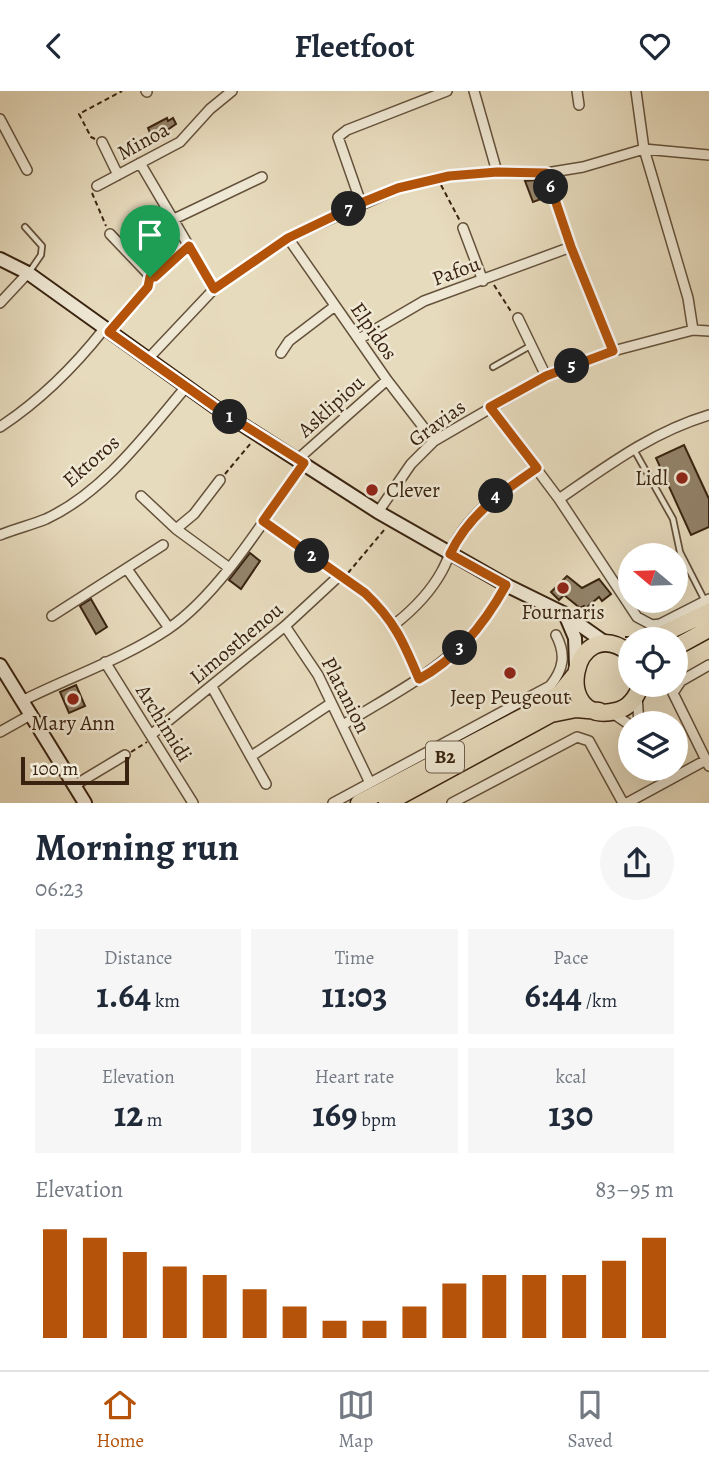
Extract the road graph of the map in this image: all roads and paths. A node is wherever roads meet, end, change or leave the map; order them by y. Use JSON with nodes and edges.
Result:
{"nodes":[{"id":1,"x":122,"y":91,"type":"edge"},
{"id":2,"x":232,"y":91,"type":"edge"},
{"id":3,"x":447,"y":91,"type":"edge"},
{"id":4,"x":474,"y":91,"type":"edge"},
{"id":5,"x":577,"y":91,"type":"edge"},
{"id":6,"x":636,"y":91,"type":"edge"},
{"id":7,"x":579,"y":105,"type":"dead end"},
{"id":8,"x":0,"y":119,"type":"edge"},
{"id":9,"x":102,"y":142,"type":"joint"},
{"id":10,"x":644,"y":149,"type":"junction"},
{"id":11,"x":709,"y":155,"type":"edge"},
{"id":12,"x":140,"y":163,"type":"junction"},
{"id":13,"x":27,"y":170,"type":"dead end"},
{"id":14,"x":497,"y":172,"type":"junction"},
{"id":15,"x":546,"y":173,"type":"junction"},
{"id":16,"x":118,"y":175,"type":"junction"},
{"id":17,"x":262,"y":177,"type":"dead end"},
{"id":18,"x":438,"y":179,"type":"junction"},
{"id":19,"x":97,"y":186,"type":"joint"},
{"id":20,"x":361,"y":203,"type":"junction"},
{"id":21,"x":174,"y":219,"type":"junction"},
{"id":22,"x":25,"y":226,"type":"dead end"},
{"id":23,"x":463,"y":228,"type":"joint"},
{"id":24,"x":110,"y":234,"type":"joint"},
{"id":25,"x":288,"y":238,"type":"junction"},
{"id":26,"x":189,"y":246,"type":"junction"},
{"id":27,"x":571,"y":247,"type":"junction"},
{"id":28,"x":0,"y":259,"type":"edge"},
{"id":29,"x":28,"y":274,"type":"junction"},
{"id":30,"x":150,"y":277,"type":"junction"},
{"id":31,"x":486,"y":279,"type":"junction"},
{"id":32,"x":214,"y":289,"type":"junction"},
{"id":33,"x":0,"y":303,"type":"edge"},
{"id":34,"x":335,"y":306,"type":"junction"},
{"id":35,"x":518,"y":318,"type":"joint"},
{"id":36,"x":106,"y":330,"type":"junction"},
{"id":37,"x":693,"y":330,"type":"junction"},
{"id":38,"x":709,"y":331,"type":"edge"},
{"id":39,"x":359,"y":339,"type":"junction"},
{"id":40,"x":530,"y":345,"type":"junction"},
{"id":41,"x":613,"y":351,"type":"junction"},
{"id":42,"x":281,"y":353,"type":"dead end"},
{"id":43,"x":147,"y":360,"type":"junction"},
{"id":44,"x":493,"y":367,"type":"dead end"},
{"id":45,"x":546,"y":376,"type":"junction"},
{"id":46,"x":387,"y":380,"type":"junction"},
{"id":47,"x":186,"y":387,"type":"junction"},
{"id":48,"x":490,"y":407,"type":"junction"},
{"id":49,"x":709,"y":415,"type":"edge"},
{"id":50,"x":0,"y":427,"type":"edge"},
{"id":51,"x":258,"y":434,"type":"junction"},
{"id":52,"x":434,"y":441,"type":"junction"},
{"id":53,"x":633,"y":447,"type":"junction"},
{"id":54,"x":301,"y":461,"type":"junction"},
{"id":55,"x":537,"y":468,"type":"junction"},
{"id":56,"x":220,"y":480,"type":"joint"},
{"id":57,"x":141,"y":496,"type":"dead end"},
{"id":58,"x":559,"y":499,"type":"junction"},
{"id":59,"x":378,"y":512,"type":"junction"},
{"id":60,"x":263,"y":521,"type":"junction"},
{"id":61,"x":393,"y":521,"type":"junction"},
{"id":62,"x":176,"y":529,"type":"junction"},
{"id":63,"x":0,"y":535,"type":"edge"},
{"id":64,"x":163,"y":545,"type":"dead end"},
{"id":65,"x":450,"y":554,"type":"junction"},
{"id":66,"x":228,"y":567,"type":"junction"},
{"id":67,"x":127,"y":569,"type":"junction"},
{"id":68,"x":341,"y":577,"type":"junction"},
{"id":69,"x":506,"y":585,"type":"junction"},
{"id":70,"x":708,"y":604,"type":"edge"},
{"id":71,"x":563,"y":613,"type":"junction"},
{"id":72,"x":52,"y":616,"type":"dead end"},
{"id":73,"x":395,"y":624,"type":"junction"},
{"id":74,"x":285,"y":626,"type":"junction"},
{"id":75,"x":658,"y":627,"type":"edge"},
{"id":76,"x":169,"y":628,"type":"junction"},
{"id":77,"x":709,"y":629,"type":"edge"},
{"id":78,"x":556,"y":635,"type":"dead end"},
{"id":79,"x":618,"y":637,"type":"edge"},
{"id":80,"x":688,"y":640,"type":"edge"},
{"id":81,"x":618,"y":643,"type":"edge"},
{"id":82,"x":105,"y":662,"type":"junction"},
{"id":83,"x":0,"y":665,"type":"edge"},
{"id":84,"x":709,"y":665,"type":"edge"},
{"id":85,"x":575,"y":672,"type":"junction"},
{"id":86,"x":419,"y":679,"type":"junction"},
{"id":87,"x":212,"y":687,"type":"junction"},
{"id":88,"x":634,"y":697,"type":"edge"},
{"id":89,"x":23,"y":700,"type":"junction"},
{"id":90,"x":330,"y":705,"type":"junction"},
{"id":91,"x":605,"y":712,"type":"junction"},
{"id":92,"x":32,"y":713,"type":"junction"},
{"id":93,"x":618,"y":719,"type":"edge"},
{"id":94,"x":343,"y":725,"type":"junction"},
{"id":95,"x":0,"y":732,"type":"edge"},
{"id":96,"x":153,"y":736,"type":"junction"},
{"id":97,"x":125,"y":755,"type":"joint"},
{"id":98,"x":253,"y":755,"type":"junction"},
{"id":99,"x":707,"y":763,"type":"edge"},
{"id":100,"x":688,"y":771,"type":"edge"},
{"id":101,"x":664,"y":781,"type":"edge"},
{"id":102,"x":266,"y":783,"type":"dead end"},
{"id":103,"x":370,"y":783,"type":"junction"},
{"id":104,"x":75,"y":785,"type":"junction"},
{"id":105,"x":190,"y":802,"type":"edge"},
{"id":106,"x":456,"y":802,"type":"edge"},
{"id":107,"x":85,"y":803,"type":"edge"},
{"id":108,"x":333,"y":803,"type":"edge"},
{"id":109,"x":359,"y":803,"type":"edge"},
{"id":110,"x":387,"y":803,"type":"edge"},
{"id":111,"x":625,"y":803,"type":"edge"}],
"edges":[{"from":1,"to":9,"type":"path"},
{"from":2,"to":12,"type":"street","name":"Minoa"},
{"from":3,"to":20,"type":"street"},
{"from":4,"to":14,"type":"street"},
{"from":5,"to":7,"type":"street"},
{"from":6,"to":10,"type":"street"},
{"from":8,"to":13,"type":"street"},
{"from":9,"to":16,"type":"street"},
{"from":10,"to":11,"type":"street"},
{"from":10,"to":15,"type":"street"},
{"from":10,"to":37,"type":"street"},
{"from":12,"to":16,"type":"street","name":"Minoa"},
{"from":12,"to":21,"type":"street"},
{"from":14,"to":15,"type":"street"},
{"from":14,"to":18,"type":"street"},
{"from":15,"to":27,"type":"street"},
{"from":16,"to":19,"type":"street","name":"Minoa"},
{"from":17,"to":21,"type":"street"},
{"from":18,"to":20,"type":"street"},
{"from":18,"to":23,"type":"path"},
{"from":19,"to":24,"type":"path"},
{"from":20,"to":25,"type":"street"},
{"from":21,"to":26,"type":"street"},
{"from":22,"to":29,"type":"lane"},
{"from":23,"to":31,"type":"street"},
{"from":24,"to":30,"type":"street"},
{"from":25,"to":32,"type":"street"},
{"from":25,"to":34,"type":"street","name":"Elpidos"},
{"from":26,"to":30,"type":"street"},
{"from":26,"to":32,"type":"street"},
{"from":27,"to":31,"type":"street","name":"Pafou"},
{"from":27,"to":41,"type":"street"},
{"from":28,"to":29,"type":"main road"},
{"from":29,"to":33,"type":"street"},
{"from":29,"to":36,"type":"main road"},
{"from":30,"to":36,"type":"path"},
{"from":31,"to":35,"type":"path"},
{"from":31,"to":39,"type":"street","name":"Pafou"},
{"from":32,"to":43,"type":"street"},
{"from":34,"to":39,"type":"street","name":"Elpidos"},
{"from":34,"to":42,"type":"street"},
{"from":35,"to":40,"type":"street"},
{"from":36,"to":43,"type":"main road"},
{"from":36,"to":50,"type":"street"},
{"from":37,"to":38,"type":"street","name":"Gravias"},
{"from":37,"to":41,"type":"street","name":"Gravias"},
{"from":39,"to":46,"type":"street","name":"Elpidos"},
{"from":40,"to":44,"type":"lane"},
{"from":40,"to":45,"type":"street"},
{"from":41,"to":45,"type":"street","name":"Gravias"},
{"from":43,"to":47,"type":"main road"},
{"from":45,"to":48,"type":"street","name":"Gravias"},
{"from":46,"to":52,"type":"street","name":"Elpidos"},
{"from":46,"to":54,"type":"street","name":"Asklipiou"},
{"from":47,"to":51,"type":"main road"},
{"from":47,"to":63,"type":"street","name":"Ektoros"},
{"from":48,"to":52,"type":"street","name":"Gravias"},
{"from":48,"to":55,"type":"street"},
{"from":49,"to":53,"type":"street"},
{"from":51,"to":54,"type":"main road"},
{"from":51,"to":56,"type":"path"},
{"from":52,"to":59,"type":"street","name":"Gravias"},
{"from":53,"to":58,"type":"street"},
{"from":53,"to":70,"type":"lane"},
{"from":54,"to":59,"type":"main road"},
{"from":54,"to":60,"type":"street","name":"Asklipiou"},
{"from":55,"to":58,"type":"street"},
{"from":55,"to":65,"type":"street"},
{"from":56,"to":62,"type":"street"},
{"from":57,"to":62,"type":"street"},
{"from":58,"to":70,"type":"street"},
{"from":59,"to":61,"type":"main road"},
{"from":60,"to":66,"type":"street","name":"Asklipiou"},
{"from":60,"to":68,"type":"street"},
{"from":61,"to":65,"type":"main road"},
{"from":61,"to":68,"type":"path"},
{"from":62,"to":66,"type":"street"},
{"from":64,"to":67,"type":"street"},
{"from":65,"to":69,"type":"main road"},
{"from":65,"to":73,"type":"street"},
{"from":66,"to":76,"type":"street","name":"Asklipiou"},
{"from":67,"to":72,"type":"street"},
{"from":67,"to":76,"type":"street"},
{"from":68,"to":73,"type":"street"},
{"from":68,"to":74,"type":"street","name":"Limosthenou"},
{"from":69,"to":71,"type":"main road"},
{"from":69,"to":86,"type":"street"},
{"from":70,"to":75,"type":"highway","number":"B2"},
{"from":71,"to":79,"type":"main road"},
{"from":71,"to":85,"type":"main road"},
{"from":73,"to":86,"type":"street"},
{"from":74,"to":87,"type":"street","name":"Limosthenou"},
{"from":74,"to":90,"type":"street","name":"Platanion"},
{"from":76,"to":82,"type":"street","name":"Asklipiou"},
{"from":77,"to":80,"type":"highway"},
{"from":78,"to":103,"type":"street"},
{"from":81,"to":85,"type":"highway","number":"B2"},
{"from":82,"to":89,"type":"street","name":"Asklipiou"},
{"from":82,"to":96,"type":"street","name":"Archimidi"},
{"from":83,"to":89,"type":"main road"},
{"from":84,"to":99,"type":"street"},
{"from":85,"to":91,"type":"highway"},
{"from":85,"to":109,"type":"highway","number":"B2"},
{"from":86,"to":94,"type":"street"},
{"from":87,"to":96,"type":"street","name":"Limosthenou"},
{"from":87,"to":98,"type":"street"},
{"from":88,"to":91,"type":"highway"},
{"from":89,"to":92,"type":"main road"},
{"from":90,"to":94,"type":"street","name":"Platanion"},
{"from":90,"to":98,"type":"street"},
{"from":91,"to":93,"type":"street"},
{"from":91,"to":110,"type":"highway","number":"B2"},
{"from":92,"to":95,"type":"street"},
{"from":92,"to":104,"type":"main road"},
{"from":94,"to":103,"type":"street","name":"Platanion"},
{"from":96,"to":97,"type":"path"},
{"from":96,"to":105,"type":"street","name":"Archimidi"},
{"from":97,"to":104,"type":"street"},
{"from":98,"to":102,"type":"street"},
{"from":99,"to":100,"type":"street"},
{"from":101,"to":111,"type":"street"},
{"from":103,"to":108,"type":"street"},
{"from":104,"to":107,"type":"main road"},
{"from":106,"to":111,"type":"street"}]}
